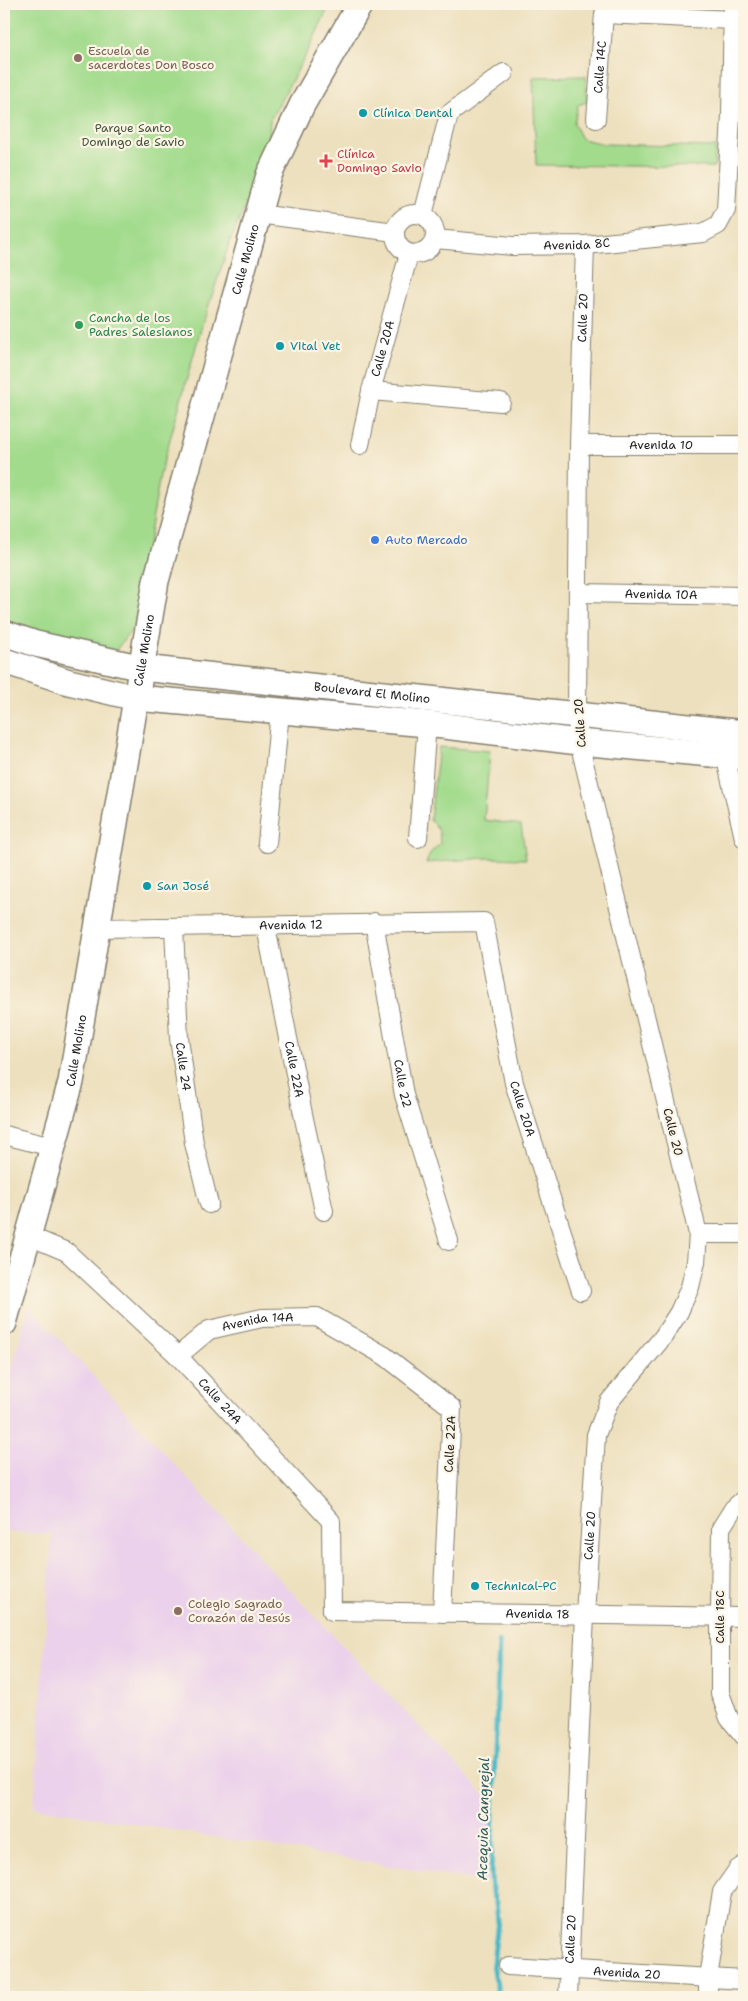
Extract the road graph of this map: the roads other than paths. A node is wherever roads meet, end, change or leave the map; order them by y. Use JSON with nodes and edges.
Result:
{"nodes":[{"id":1,"x":360,"y":4,"type":"edge"},
{"id":2,"x":733,"y":12,"type":"edge"},
{"id":3,"x":504,"y":73,"type":"dead end"},
{"id":4,"x":738,"y":115,"type":"edge"},
{"id":5,"x":596,"y":119,"type":"dead end"},
{"id":6,"x":258,"y":214,"type":"junction"},
{"id":7,"x":422,"y":215,"type":"junction"},
{"id":8,"x":394,"y":232,"type":"junction"},
{"id":9,"x":435,"y":239,"type":"junction"},
{"id":10,"x":585,"y":246,"type":"junction"},
{"id":11,"x":409,"y":254,"type":"junction"},
{"id":12,"x":371,"y":391,"type":"junction"},
{"id":13,"x":501,"y":402,"type":"dead end"},
{"id":14,"x":360,"y":445,"type":"dead end"},
{"id":15,"x":580,"y":445,"type":"junction"},
{"id":16,"x":744,"y":445,"type":"edge"},
{"id":17,"x":579,"y":593,"type":"junction"},
{"id":18,"x":744,"y":596,"type":"edge"},
{"id":19,"x":4,"y":633,"type":"edge"},
{"id":20,"x":75,"y":653,"type":"junction"},
{"id":21,"x":4,"y":661,"type":"edge"},
{"id":22,"x":142,"y":668,"type":"junction"},
{"id":23,"x":69,"y":682,"type":"junction"},
{"id":24,"x":136,"y":698,"type":"junction"},
{"id":25,"x":280,"y":712,"type":"junction"},
{"id":26,"x":577,"y":714,"type":"junction"},
{"id":27,"x":427,"y":724,"type":"junction"},
{"id":28,"x":744,"y":733,"type":"edge"},
{"id":29,"x":579,"y":742,"type":"junction"},
{"id":30,"x":734,"y":756,"type":"edge"},
{"id":31,"x":418,"y":838,"type":"dead end"},
{"id":32,"x":744,"y":838,"type":"edge"},
{"id":33,"x":267,"y":843,"type":"dead end"},
{"id":34,"x":374,"y":922,"type":"junction"},
{"id":35,"x":484,"y":922,"type":"joint"},
{"id":36,"x":174,"y":927,"type":"junction"},
{"id":37,"x":266,"y":927,"type":"junction"},
{"id":38,"x":97,"y":928,"type":"junction"},
{"id":39,"x":4,"y":1135,"type":"edge"},
{"id":40,"x":52,"y":1147,"type":"junction"},
{"id":41,"x":209,"y":1204,"type":"dead end"},
{"id":42,"x":324,"y":1211,"type":"dead end"},
{"id":43,"x":698,"y":1234,"type":"junction"},
{"id":44,"x":744,"y":1234,"type":"edge"},
{"id":45,"x":29,"y":1236,"type":"junction"},
{"id":46,"x":449,"y":1240,"type":"dead end"},
{"id":47,"x":581,"y":1291,"type":"dead end"},
{"id":48,"x":317,"y":1317,"type":"joint"},
{"id":49,"x":4,"y":1323,"type":"edge"},
{"id":50,"x":178,"y":1356,"type":"junction"},
{"id":51,"x":744,"y":1500,"type":"edge"},
{"id":52,"x":332,"y":1611,"type":"joint"},
{"id":53,"x":442,"y":1613,"type":"junction"},
{"id":54,"x":585,"y":1615,"type":"junction"},
{"id":55,"x":720,"y":1617,"type":"junction"},
{"id":56,"x":744,"y":1617,"type":"edge"},
{"id":57,"x":744,"y":1736,"type":"edge"},
{"id":58,"x":744,"y":1865,"type":"edge"},
{"id":59,"x":508,"y":1966,"type":"dead end"},
{"id":60,"x":568,"y":1969,"type":"junction"},
{"id":61,"x":708,"y":1977,"type":"junction"},
{"id":62,"x":744,"y":1980,"type":"edge"},
{"id":63,"x":568,"y":1997,"type":"edge"},
{"id":64,"x":708,"y":1997,"type":"edge"}],
"edges":[{"from":1,"to":6,"type":"street","name":"Calle Molino"},
{"from":2,"to":4,"type":"street"},
{"from":2,"to":5,"type":"street","name":"Calle 14C"},
{"from":3,"to":7,"type":"street"},
{"from":4,"to":10,"type":"street","name":"Avenida 8C"},
{"from":6,"to":8,"type":"street"},
{"from":6,"to":22,"type":"street","name":"Calle Molino"},
{"from":7,"to":8,"type":"street"},
{"from":7,"to":9,"type":"street"},
{"from":8,"to":11,"type":"street"},
{"from":9,"to":10,"type":"street","name":"Avenida 8C"},
{"from":9,"to":11,"type":"street"},
{"from":10,"to":15,"type":"street","name":"Calle 20"},
{"from":11,"to":12,"type":"street","name":"Calle 20A"},
{"from":12,"to":13,"type":"street"},
{"from":12,"to":14,"type":"street","name":"Calle 20A"},
{"from":15,"to":16,"type":"street","name":"Avenida 10"},
{"from":15,"to":17,"type":"street","name":"Calle 20"},
{"from":17,"to":18,"type":"street","name":"Avenida 10A"},
{"from":17,"to":26,"type":"street","name":"Calle 20"},
{"from":19,"to":20,"type":"street","name":"Boulevard El Molino"},
{"from":20,"to":22,"type":"street","name":"Boulevard El Molino"},
{"from":20,"to":23,"type":"street"},
{"from":21,"to":23,"type":"street"},
{"from":22,"to":24,"type":"street","name":"Calle Molino"},
{"from":22,"to":26,"type":"street","name":"Boulevard El Molino"},
{"from":23,"to":24,"type":"street"},
{"from":24,"to":25,"type":"street"},
{"from":24,"to":38,"type":"street","name":"Calle Molino"},
{"from":25,"to":27,"type":"street"},
{"from":25,"to":33,"type":"street"},
{"from":26,"to":28,"type":"street","name":"Boulevard El Molino"},
{"from":26,"to":29,"type":"street","name":"Calle 20"},
{"from":27,"to":29,"type":"street"},
{"from":27,"to":31,"type":"street"},
{"from":29,"to":30,"type":"street"},
{"from":29,"to":43,"type":"street","name":"Calle 20"},
{"from":30,"to":32,"type":"street"},
{"from":34,"to":35,"type":"street","name":"Avenida 12"},
{"from":34,"to":37,"type":"street","name":"Avenida 12"},
{"from":34,"to":46,"type":"street","name":"Calle 22"},
{"from":35,"to":47,"type":"street","name":"Calle 20A"},
{"from":36,"to":37,"type":"street","name":"Avenida 12"},
{"from":36,"to":38,"type":"street","name":"Avenida 12"},
{"from":36,"to":41,"type":"street","name":"Calle 24"},
{"from":37,"to":42,"type":"street","name":"Calle 22A"},
{"from":38,"to":40,"type":"street","name":"Calle Molino"},
{"from":39,"to":40,"type":"street"},
{"from":40,"to":45,"type":"street","name":"Calle Molino"},
{"from":43,"to":44,"type":"street"},
{"from":43,"to":54,"type":"street","name":"Calle 20"},
{"from":45,"to":49,"type":"street","name":"Calle Molino"},
{"from":45,"to":50,"type":"street","name":"Calle 24A"},
{"from":48,"to":50,"type":"street","name":"Avenida 14A"},
{"from":48,"to":53,"type":"street","name":"Calle 22A"},
{"from":50,"to":52,"type":"street","name":"Calle 24A"},
{"from":51,"to":55,"type":"street","name":"Calle 18C"},
{"from":52,"to":53,"type":"street","name":"Avenida 18"},
{"from":53,"to":54,"type":"street","name":"Avenida 18"},
{"from":54,"to":55,"type":"street","name":"Avenida 18"},
{"from":54,"to":60,"type":"street","name":"Calle 20"},
{"from":55,"to":56,"type":"street","name":"Avenida 18"},
{"from":55,"to":57,"type":"street","name":"Calle 18C"},
{"from":58,"to":61,"type":"street"},
{"from":59,"to":60,"type":"street","name":"Avenida 20"},
{"from":60,"to":61,"type":"street","name":"Avenida 20"},
{"from":60,"to":63,"type":"street","name":"Calle 20"},
{"from":61,"to":62,"type":"street","name":"Avenida 20"},
{"from":61,"to":64,"type":"street"}]}
